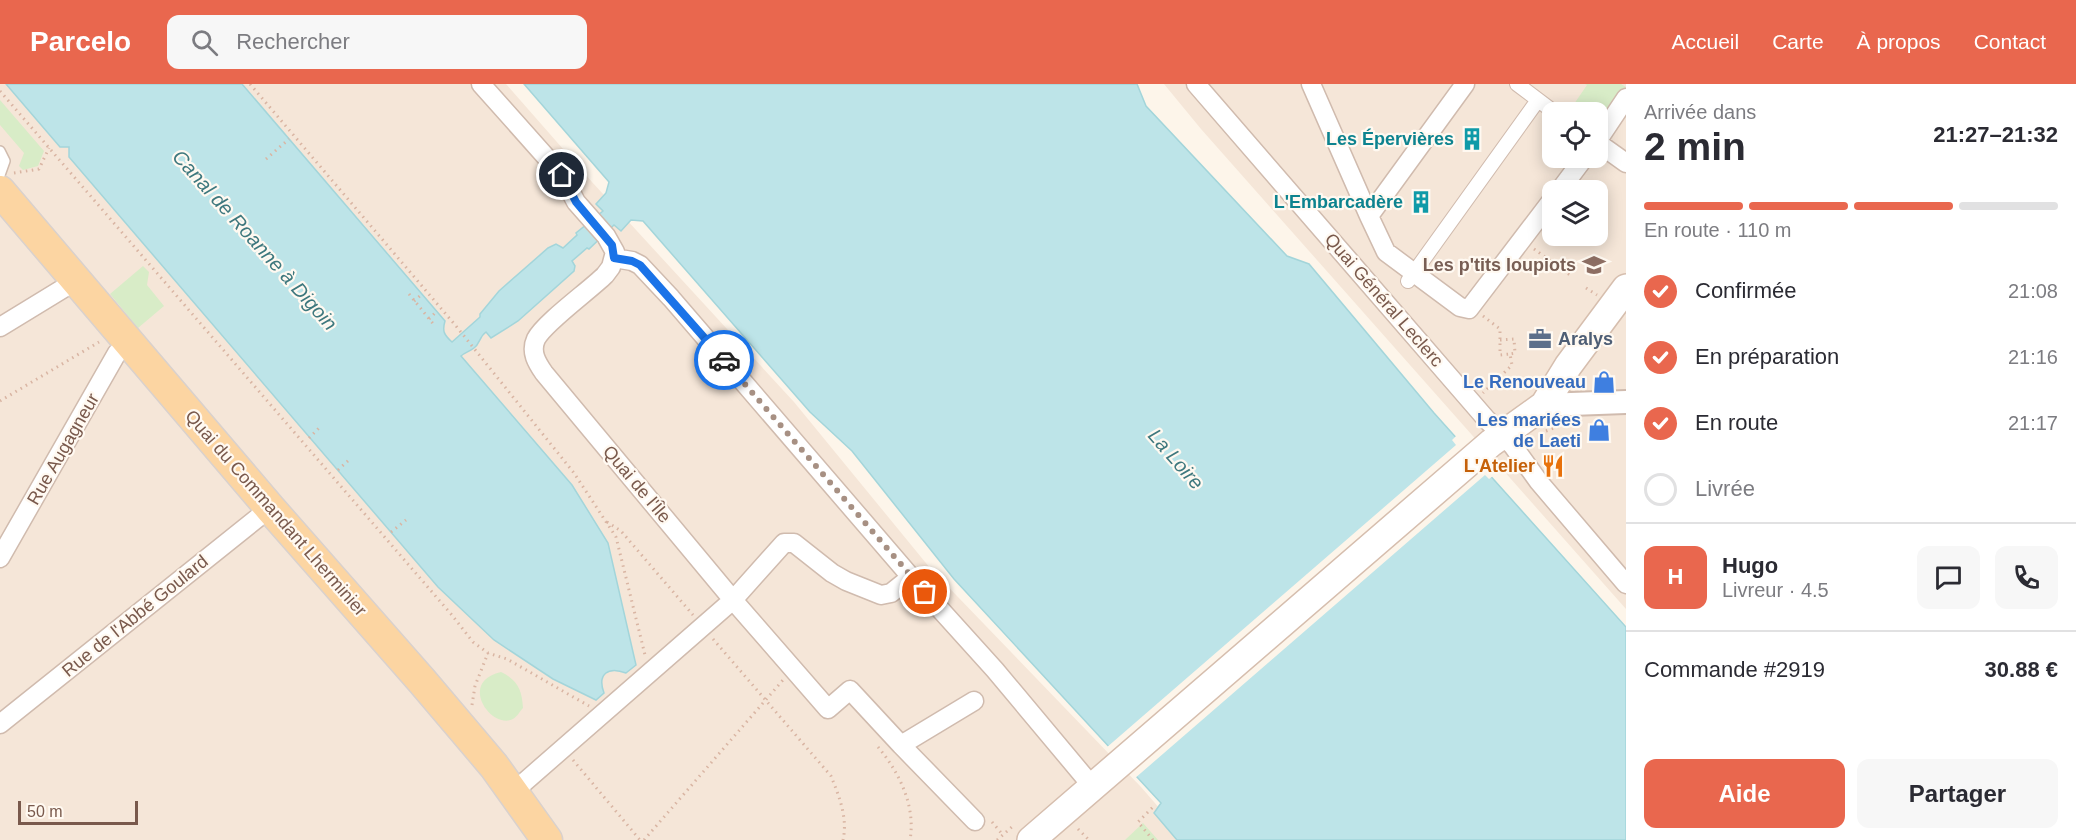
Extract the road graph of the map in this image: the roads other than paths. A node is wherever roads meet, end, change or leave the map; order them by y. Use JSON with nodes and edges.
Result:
{"nodes":[{"id":1,"x":481,"y":84,"type":"edge"},
{"id":2,"x":1196,"y":84,"type":"edge"},
{"id":3,"x":1311,"y":84,"type":"edge"},
{"id":4,"x":1465,"y":84,"type":"edge"},
{"id":5,"x":1516,"y":84,"type":"edge"},
{"id":6,"x":1626,"y":98,"type":"edge"},
{"id":7,"x":1538,"y":100,"type":"junction"},
{"id":8,"x":1542,"y":103,"type":"edge"},
{"id":9,"x":1608,"y":126,"type":"edge"},
{"id":10,"x":1608,"y":150,"type":"edge"},
{"id":11,"x":0,"y":151,"type":"edge"},
{"id":12,"x":1626,"y":163,"type":"edge"},
{"id":13,"x":0,"y":175,"type":"edge"},
{"id":14,"x":7,"y":182,"type":"edge"},
{"id":15,"x":1542,"y":214,"type":"edge"},
{"id":16,"x":1369,"y":216,"type":"junction"},
{"id":17,"x":614,"y":258,"type":"junction"},
{"id":18,"x":1411,"y":277,"type":"junction"},
{"id":19,"x":77,"y":280,"type":"junction"},
{"id":20,"x":1626,"y":288,"type":"edge"},
{"id":21,"x":0,"y":327,"type":"edge"},
{"id":22,"x":118,"y":340,"type":"junction"},
{"id":23,"x":1561,"y":377,"type":"junction"},
{"id":24,"x":1626,"y":402,"type":"edge"},
{"id":25,"x":1580,"y":404,"type":"junction"},
{"id":26,"x":1544,"y":405,"type":"junction"},
{"id":27,"x":1496,"y":438,"type":"junction"},
{"id":28,"x":270,"y":508,"type":"junction"},
{"id":29,"x":0,"y":556,"type":"edge"},
{"id":30,"x":911,"y":577,"type":"junction"},
{"id":31,"x":1626,"y":584,"type":"edge"},
{"id":32,"x":733,"y":600,"type":"junction"},
{"id":33,"x":974,"y":701,"type":"dead end"},
{"id":34,"x":0,"y":724,"type":"edge"},
{"id":35,"x":901,"y":746,"type":"junction"},
{"id":36,"x":1092,"y":786,"type":"junction"},
{"id":37,"x":513,"y":792,"type":"junction"},
{"id":38,"x":975,"y":821,"type":"dead end"},
{"id":39,"x":547,"y":840,"type":"edge"},
{"id":40,"x":1031,"y":840,"type":"edge"}],
"edges":[{"from":1,"to":17,"type":"street"},
{"from":2,"to":27,"type":"street","name":"Quai Général Leclerc"},
{"from":3,"to":16,"type":"street"},
{"from":4,"to":16,"type":"street"},
{"from":5,"to":7,"type":"street"},
{"from":6,"to":9,"type":"street"},
{"from":7,"to":8,"type":"street"},
{"from":7,"to":18,"type":"street"},
{"from":10,"to":12,"type":"street"},
{"from":11,"to":13,"type":"lane"},
{"from":14,"to":19,"type":"main road","name":"Quai du Commandant Lherminier"},
{"from":15,"to":18,"type":"street"},
{"from":16,"to":18,"type":"street"},
{"from":17,"to":30,"type":"street"},
{"from":17,"to":32,"type":"street","name":"Quai de l'Île"},
{"from":19,"to":21,"type":"street"},
{"from":19,"to":22,"type":"main road","name":"Quai du Commandant Lherminier"},
{"from":20,"to":23,"type":"main road"},
{"from":22,"to":28,"type":"main road","name":"Quai du Commandant Lherminier"},
{"from":22,"to":29,"type":"street","name":"Rue Augagneur"},
{"from":23,"to":25,"type":"street"},
{"from":23,"to":26,"type":"main road"},
{"from":24,"to":25,"type":"street"},
{"from":25,"to":26,"type":"street"},
{"from":26,"to":27,"type":"main road"},
{"from":27,"to":31,"type":"street","name":"Quai Général Leclerc"},
{"from":27,"to":36,"type":"main road"},
{"from":28,"to":34,"type":"street","name":"Rue de l'Abbé Goulard"},
{"from":28,"to":37,"type":"main road","name":"Quai du Commandant Lherminier"},
{"from":30,"to":32,"type":"street"},
{"from":30,"to":36,"type":"street"},
{"from":32,"to":35,"type":"street","name":"Quai de l'Île"},
{"from":32,"to":37,"type":"street"},
{"from":33,"to":35,"type":"street"},
{"from":35,"to":38,"type":"street"},
{"from":36,"to":40,"type":"main road"},
{"from":37,"to":39,"type":"main road","name":"Quai du Commandant Lherminier"}]}
